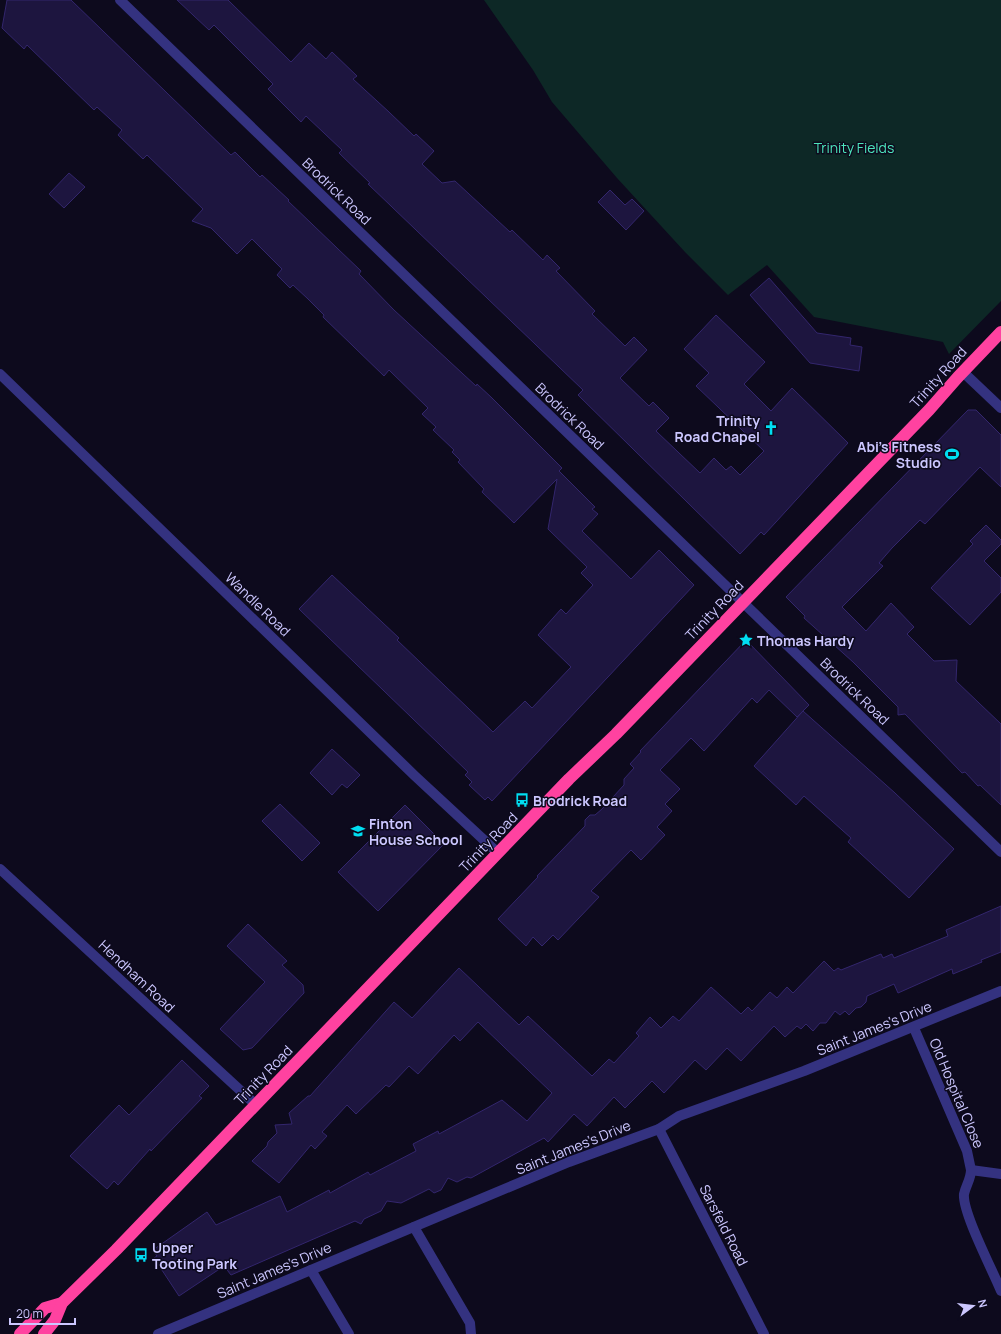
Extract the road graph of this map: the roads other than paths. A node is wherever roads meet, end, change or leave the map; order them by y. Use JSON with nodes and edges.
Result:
{"nodes":[{"id":1,"x":120,"y":0,"type":"edge"},
{"id":2,"x":1001,"y":332,"type":"edge"},
{"id":3,"x":963,"y":372,"type":"junction"},
{"id":4,"x":0,"y":374,"type":"edge"},
{"id":5,"x":1001,"y":408,"type":"edge"},
{"id":6,"x":743,"y":602,"type":"junction"},
{"id":7,"x":1001,"y":852,"type":"edge"},
{"id":8,"x":498,"y":853,"type":"junction"},
{"id":9,"x":0,"y":869,"type":"edge"},
{"id":10,"x":1001,"y":991,"type":"edge"},
{"id":11,"x":914,"y":1028,"type":"junction"},
{"id":12,"x":255,"y":1104,"type":"junction"},
{"id":13,"x":659,"y":1129,"type":"junction"},
{"id":14,"x":971,"y":1170,"type":"junction"},
{"id":15,"x":1001,"y":1174,"type":"edge"},
{"id":16,"x":414,"y":1227,"type":"junction"},
{"id":17,"x":311,"y":1270,"type":"junction"},
{"id":18,"x":1001,"y":1291,"type":"edge"},
{"id":19,"x":62,"y":1303,"type":"junction"},
{"id":20,"x":20,"y":1334,"type":"edge"},
{"id":21,"x":44,"y":1334,"type":"edge"},
{"id":22,"x":158,"y":1334,"type":"edge"},
{"id":23,"x":349,"y":1334,"type":"edge"},
{"id":24,"x":471,"y":1334,"type":"edge"},
{"id":25,"x":764,"y":1334,"type":"edge"}],
"edges":[{"from":1,"to":6,"type":"street","name":"Brodrick Road"},
{"from":2,"to":3,"type":"highway","name":"Trinity Road"},
{"from":3,"to":5,"type":"street"},
{"from":3,"to":6,"type":"highway","name":"Trinity Road"},
{"from":4,"to":8,"type":"street","name":"Wandle Road"},
{"from":6,"to":7,"type":"street","name":"Brodrick Road"},
{"from":6,"to":8,"type":"highway","name":"Trinity Road"},
{"from":8,"to":12,"type":"highway","name":"Trinity Road"},
{"from":9,"to":12,"type":"street","name":"Hendham Road"},
{"from":10,"to":11,"type":"street","name":"Saint James's Drive"},
{"from":11,"to":13,"type":"street","name":"Saint James's Drive"},
{"from":11,"to":14,"type":"street","name":"Old Hospital Close"},
{"from":12,"to":19,"type":"highway","name":"Trinity Road"},
{"from":13,"to":16,"type":"street","name":"Saint James's Drive"},
{"from":13,"to":25,"type":"street","name":"Sarsfeld Road"},
{"from":14,"to":15,"type":"street","name":"Old Hospital Close"},
{"from":14,"to":18,"type":"street","name":"Old Hospital Close"},
{"from":16,"to":17,"type":"street","name":"Saint James's Drive"},
{"from":16,"to":24,"type":"street"},
{"from":17,"to":22,"type":"street","name":"Saint James's Drive"},
{"from":17,"to":23,"type":"street"},
{"from":19,"to":20,"type":"highway","name":"Trinity Road"},
{"from":19,"to":21,"type":"highway","name":"Trinity Road"}]}
